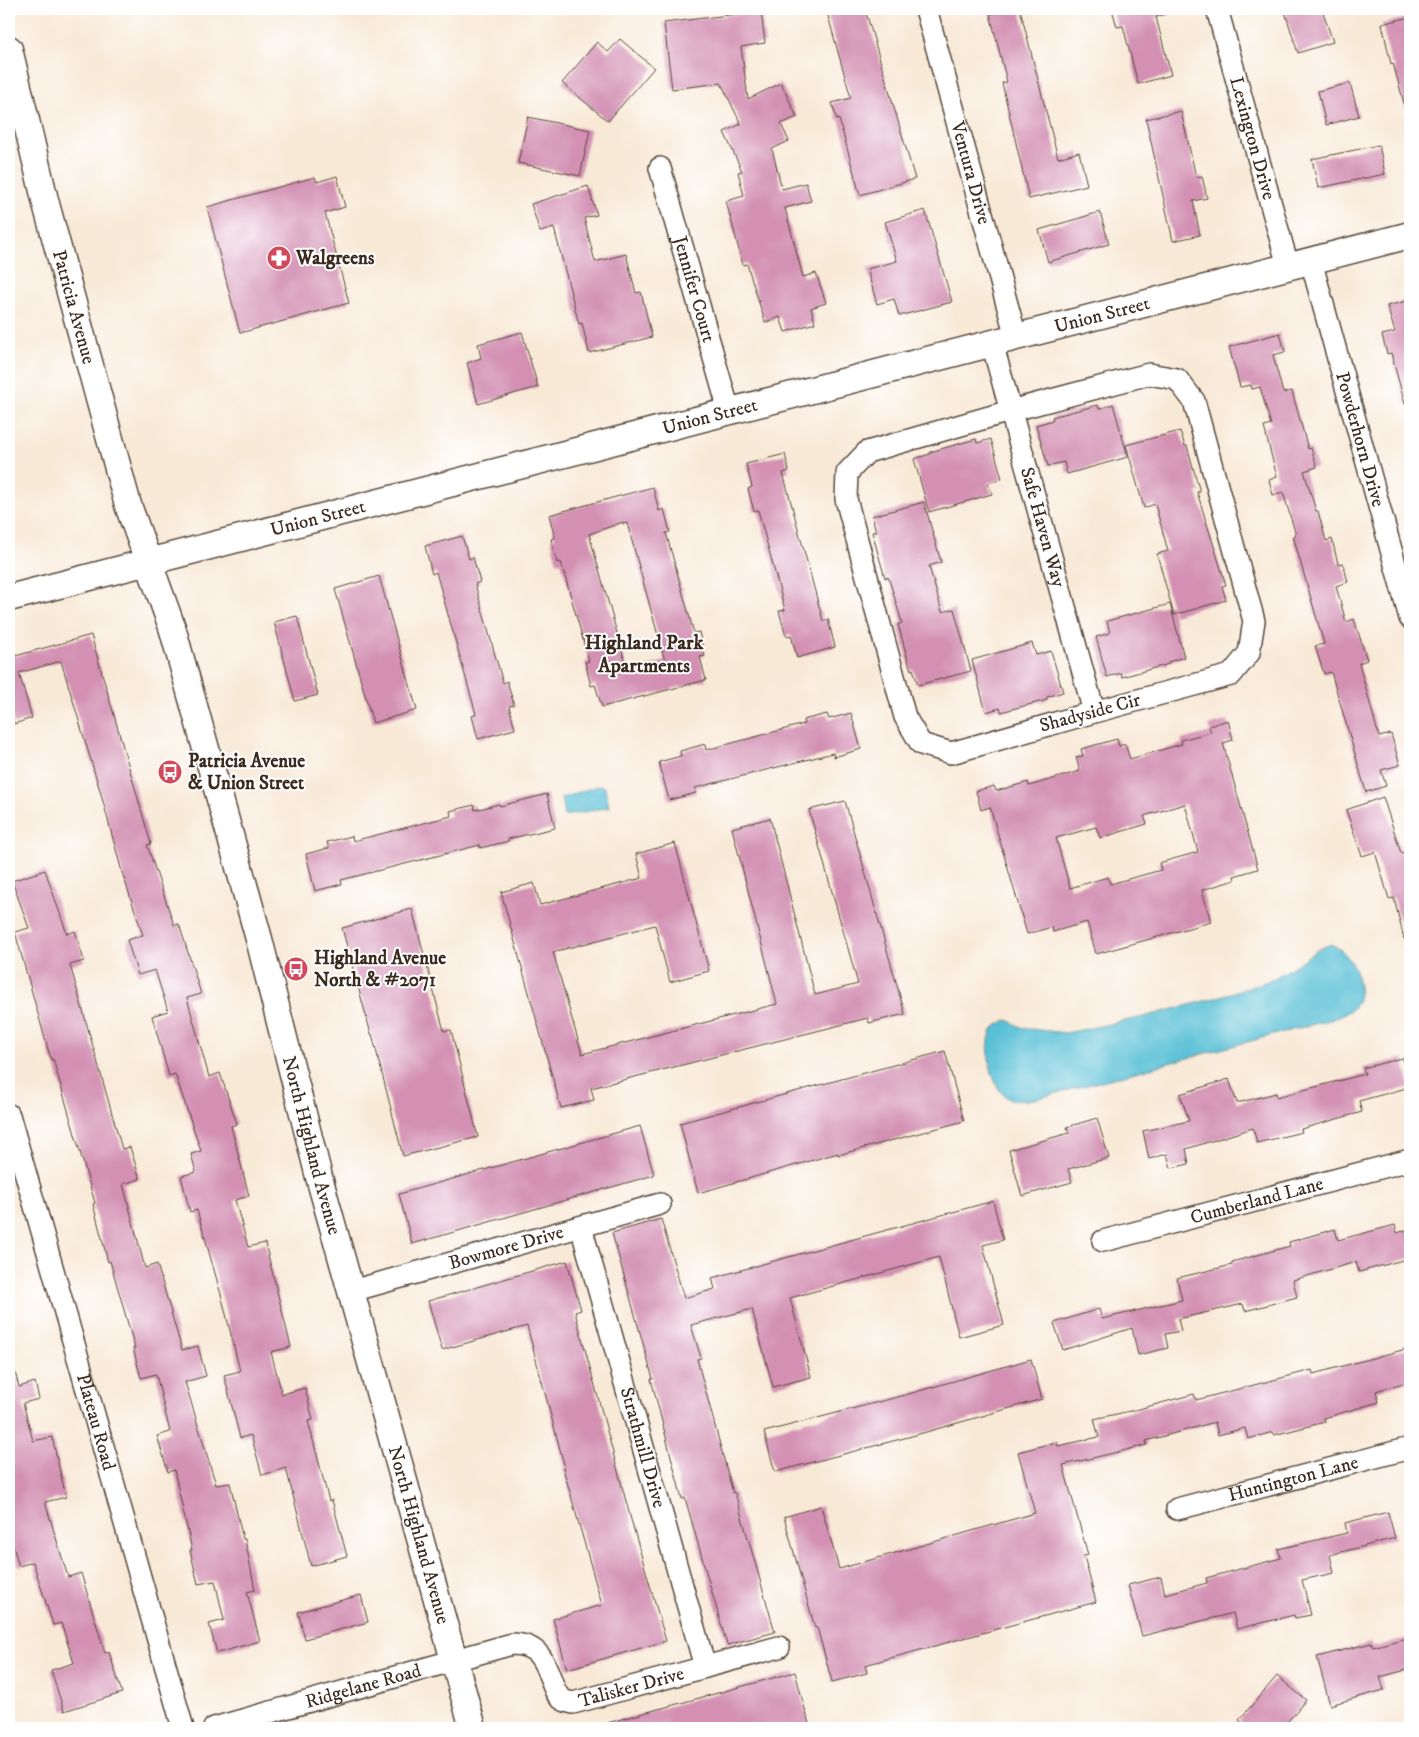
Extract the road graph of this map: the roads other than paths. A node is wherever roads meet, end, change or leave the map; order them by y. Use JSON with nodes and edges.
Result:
{"nodes":[{"id":1,"x":926,"y":9,"type":"edge"},
{"id":2,"x":1217,"y":9,"type":"edge"},
{"id":3,"x":9,"y":49,"type":"edge"},
{"id":4,"x":660,"y":168,"type":"dead end"},
{"id":5,"x":1410,"y":235,"type":"edge"},
{"id":6,"x":1299,"y":264,"type":"junction"},
{"id":7,"x":1004,"y":340,"type":"junction"},
{"id":8,"x":1010,"y":411,"type":"junction"},
{"id":9,"x":729,"y":412,"type":"junction"},
{"id":10,"x":148,"y":562,"type":"junction"},
{"id":11,"x":9,"y":598,"type":"edge"},
{"id":12,"x":1410,"y":618,"type":"edge"},
{"id":13,"x":1094,"y":712,"type":"junction"},
{"id":14,"x":9,"y":1115,"type":"edge"},
{"id":15,"x":1410,"y":1160,"type":"edge"},
{"id":16,"x":660,"y":1204,"type":"dead end"},
{"id":17,"x":581,"y":1226,"type":"junction"},
{"id":18,"x":1103,"y":1241,"type":"dead end"},
{"id":19,"x":352,"y":1291,"type":"junction"},
{"id":20,"x":1410,"y":1448,"type":"edge"},
{"id":21,"x":1177,"y":1509,"type":"dead end"},
{"id":22,"x":780,"y":1647,"type":"dead end"},
{"id":23,"x":454,"y":1660,"type":"junction"},
{"id":24,"x":705,"y":1667,"type":"junction"},
{"id":25,"x":183,"y":1728,"type":"edge"},
{"id":26,"x":214,"y":1728,"type":"edge"},
{"id":27,"x":473,"y":1728,"type":"edge"}],
"edges":[{"from":1,"to":7,"type":"street","name":"Ventura Drive"},
{"from":2,"to":6,"type":"street","name":"Lexington Drive"},
{"from":3,"to":10,"type":"street","name":"Patricia Avenue"},
{"from":4,"to":9,"type":"street","name":"Jennifer Court"},
{"from":5,"to":6,"type":"street","name":"Union Street"},
{"from":6,"to":7,"type":"street","name":"Union Street"},
{"from":6,"to":12,"type":"street","name":"Powderhorn Drive"},
{"from":7,"to":8,"type":"street","name":"Safe Haven Way"},
{"from":7,"to":9,"type":"street","name":"Union Street"},
{"from":8,"to":13,"type":"street","name":"Safe Haven Way"},
{"from":8,"to":13,"type":"street","name":"Shadyside Cir"},
{"from":8,"to":13,"type":"street","name":"Shadyside Cir"},
{"from":9,"to":10,"type":"street","name":"Union Street"},
{"from":10,"to":11,"type":"street","name":"Union Street"},
{"from":10,"to":19,"type":"street","name":"North Highland Avenue"},
{"from":14,"to":25,"type":"street","name":"Plateau Road"},
{"from":15,"to":18,"type":"street","name":"Cumberland Lane"},
{"from":16,"to":17,"type":"street","name":"Bowmore Drive"},
{"from":17,"to":19,"type":"street","name":"Bowmore Drive"},
{"from":17,"to":24,"type":"street","name":"Strathmill Drive"},
{"from":19,"to":23,"type":"street","name":"North Highland Avenue"},
{"from":20,"to":21,"type":"street","name":"Huntington Lane"},
{"from":22,"to":24,"type":"street","name":"Talisker Drive"},
{"from":23,"to":24,"type":"street","name":"Talisker Drive"},
{"from":23,"to":26,"type":"street","name":"Ridgelane Road"},
{"from":23,"to":27,"type":"street","name":"North Highland Avenue"}]}
